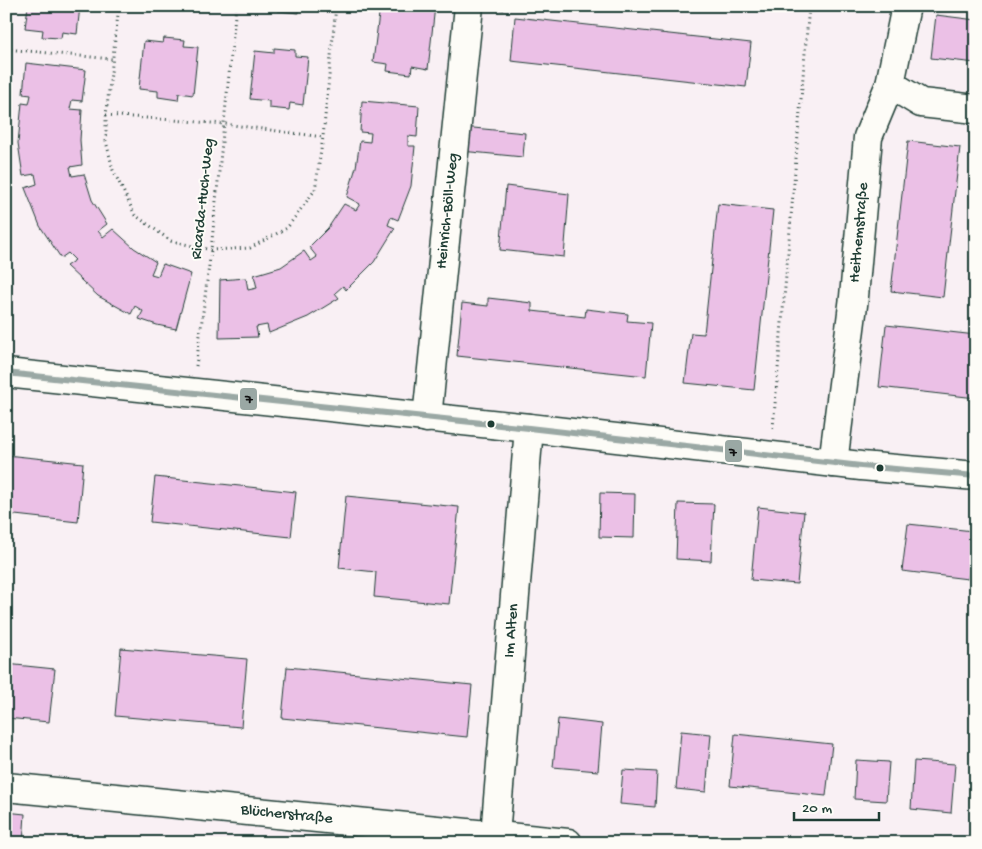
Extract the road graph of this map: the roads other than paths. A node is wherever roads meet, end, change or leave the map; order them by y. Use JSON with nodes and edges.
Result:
{"nodes":[{"id":1,"x":469,"y":6,"type":"edge"},
{"id":2,"x":906,"y":6,"type":"edge"},
{"id":3,"x":890,"y":84,"type":"junction"},
{"id":4,"x":976,"y":109,"type":"edge"},
{"id":5,"x":6,"y":373,"type":"edge"},
{"id":6,"x":427,"y":418,"type":"junction"},
{"id":7,"x":529,"y":428,"type":"junction"},
{"id":8,"x":833,"y":463,"type":"junction"},
{"id":9,"x":976,"y":476,"type":"edge"},
{"id":10,"x":6,"y":787,"type":"edge"},
{"id":11,"x":495,"y":834,"type":"junction"},
{"id":12,"x":553,"y":842,"type":"edge"}],
"edges":[{"from":1,"to":6,"type":"street","name":"Heinrich-Böll-Weg"},
{"from":2,"to":3,"type":"street","name":"Heithemstraße"},
{"from":3,"to":4,"type":"street"},
{"from":3,"to":8,"type":"street","name":"Heithemstraße"},
{"from":5,"to":6,"type":"street"},
{"from":6,"to":7,"type":"street"},
{"from":7,"to":8,"type":"street"},
{"from":7,"to":11,"type":"street","name":"Im Alten"},
{"from":8,"to":9,"type":"street"},
{"from":10,"to":11,"type":"street","name":"Blücherstraße"},
{"from":11,"to":12,"type":"street","name":"Blücherstraße"}]}
